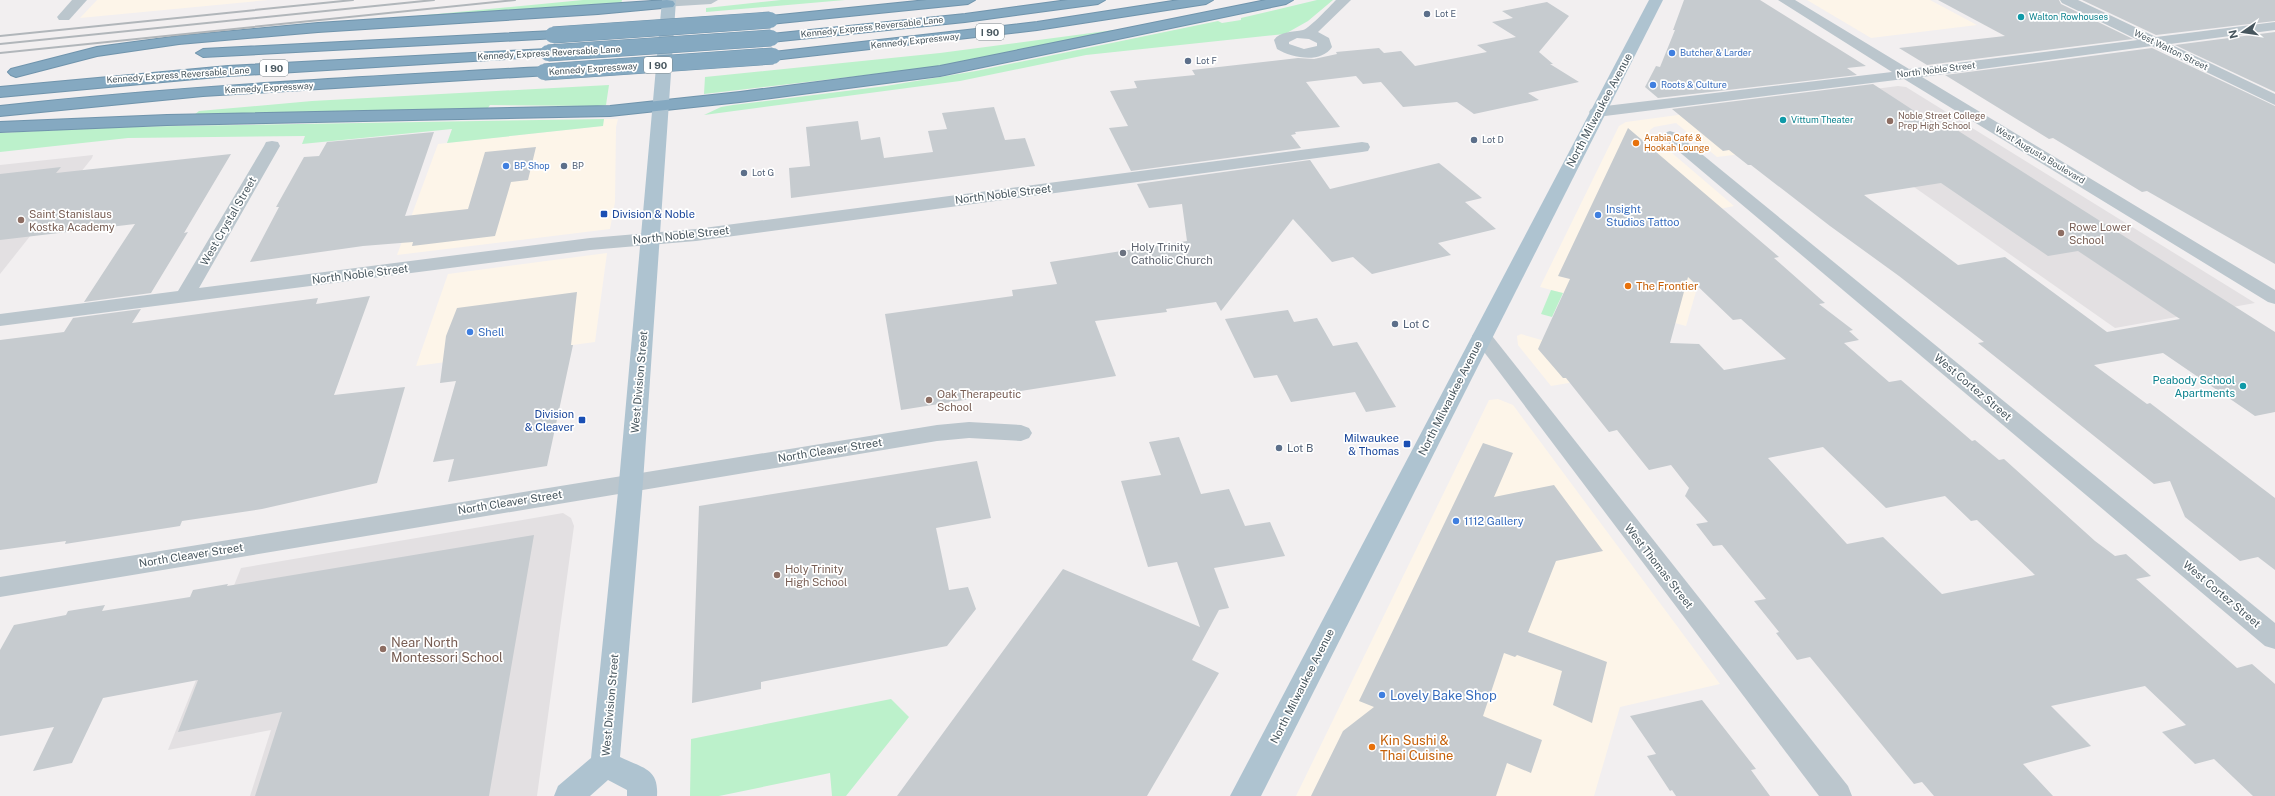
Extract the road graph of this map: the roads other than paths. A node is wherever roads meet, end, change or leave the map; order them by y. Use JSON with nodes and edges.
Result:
{"nodes":[{"id":1,"x":80,"y":0,"type":"edge"},
{"id":2,"x":711,"y":0,"type":"edge"},
{"id":3,"x":968,"y":0,"type":"edge"},
{"id":4,"x":1098,"y":0,"type":"edge"},
{"id":5,"x":1206,"y":0,"type":"edge"},
{"id":6,"x":1286,"y":0,"type":"edge"},
{"id":7,"x":1344,"y":0,"type":"edge"},
{"id":8,"x":1656,"y":0,"type":"edge"},
{"id":9,"x":1785,"y":0,"type":"edge"},
{"id":10,"x":2067,"y":0,"type":"edge"},
{"id":11,"x":669,"y":2,"type":"edge"},
{"id":12,"x":64,"y":17,"type":"dead end"},
{"id":13,"x":2275,"y":26,"type":"edge"},
{"id":14,"x":1308,"y":34,"type":"dead end"},
{"id":15,"x":2154,"y":42,"type":"junction"},
{"id":16,"x":189,"y":54,"type":"dead end"},
{"id":17,"x":160,"y":57,"type":"dead end"},
{"id":18,"x":16,"y":72,"type":"junction"},
{"id":19,"x":0,"y":74,"type":"edge"},
{"id":20,"x":1908,"y":74,"type":"junction"},
{"id":21,"x":0,"y":92,"type":"edge"},
{"id":22,"x":2275,"y":100,"type":"edge"},
{"id":23,"x":659,"y":106,"type":"junction"},
{"id":24,"x":0,"y":111,"type":"edge"},
{"id":25,"x":1597,"y":112,"type":"junction"},
{"id":26,"x":0,"y":127,"type":"edge"},
{"id":27,"x":1670,"y":136,"type":"dead end"},
{"id":28,"x":272,"y":146,"type":"dead end"},
{"id":29,"x":1362,"y":147,"type":"dead end"},
{"id":30,"x":651,"y":239,"type":"junction"},
{"id":31,"x":185,"y":296,"type":"junction"},
{"id":32,"x":2275,"y":298,"type":"edge"},
{"id":33,"x":0,"y":320,"type":"edge"},
{"id":34,"x":1482,"y":336,"type":"junction"},
{"id":35,"x":1021,"y":433,"type":"dead end"},
{"id":36,"x":631,"y":482,"type":"junction"},
{"id":37,"x":0,"y":587,"type":"edge"},
{"id":38,"x":2275,"y":638,"type":"edge"},
{"id":39,"x":605,"y":764,"type":"junction"},
{"id":40,"x":569,"y":796,"type":"edge"},
{"id":41,"x":642,"y":796,"type":"edge"},
{"id":42,"x":1245,"y":796,"type":"edge"},
{"id":43,"x":1837,"y":796,"type":"edge"}],
"edges":[{"from":1,"to":12,"type":"street"},
{"from":2,"to":11,"type":"street"},
{"from":3,"to":16,"type":"highway","number":"I 90","bridge":true},
{"from":4,"to":21,"type":"highway","name":"Kennedy Express Reversable Lane","number":"I 90","bridge":true},
{"from":5,"to":24,"type":"highway","name":"Kennedy Expressway","number":"I 90","bridge":true},
{"from":6,"to":23,"type":"highway"},
{"from":7,"to":14,"type":"street"},
{"from":8,"to":25,"type":"main road","name":"North Milwaukee Avenue"},
{"from":9,"to":20,"type":"street","name":"West Augusta Boulevard"},
{"from":10,"to":15,"type":"street","name":"West Walton Street"},
{"from":11,"to":18,"type":"highway"},
{"from":11,"to":23,"type":"main road","name":"West Division Street"},
{"from":13,"to":15,"type":"street","name":"North Noble Street"},
{"from":15,"to":20,"type":"street","name":"North Noble Street"},
{"from":15,"to":22,"type":"street","name":"West Walton Street"},
{"from":17,"to":18,"type":"highway"},
{"from":18,"to":19,"type":"highway"},
{"from":20,"to":25,"type":"street","name":"North Noble Street"},
{"from":20,"to":32,"type":"street","name":"West Augusta Boulevard"},
{"from":23,"to":26,"type":"highway"},
{"from":23,"to":30,"type":"main road","name":"West Division Street"},
{"from":25,"to":34,"type":"main road","name":"North Milwaukee Avenue"},
{"from":27,"to":38,"type":"street","name":"West Cortez Street"},
{"from":28,"to":31,"type":"street","name":"West Crystal Street"},
{"from":29,"to":30,"type":"street","name":"North Noble Street"},
{"from":30,"to":31,"type":"street","name":"North Noble Street"},
{"from":30,"to":36,"type":"main road","name":"West Division Street"},
{"from":31,"to":33,"type":"street","name":"North Noble Street"},
{"from":34,"to":42,"type":"main road","name":"North Milwaukee Avenue"},
{"from":34,"to":43,"type":"street","name":"West Thomas Street"},
{"from":35,"to":36,"type":"street","name":"North Cleaver Street"},
{"from":36,"to":37,"type":"street","name":"North Cleaver Street"},
{"from":36,"to":39,"type":"main road","name":"West Division Street"},
{"from":39,"to":40,"type":"main road","name":"West Division Street"},
{"from":39,"to":41,"type":"main road","name":"West Division Street"}]}
